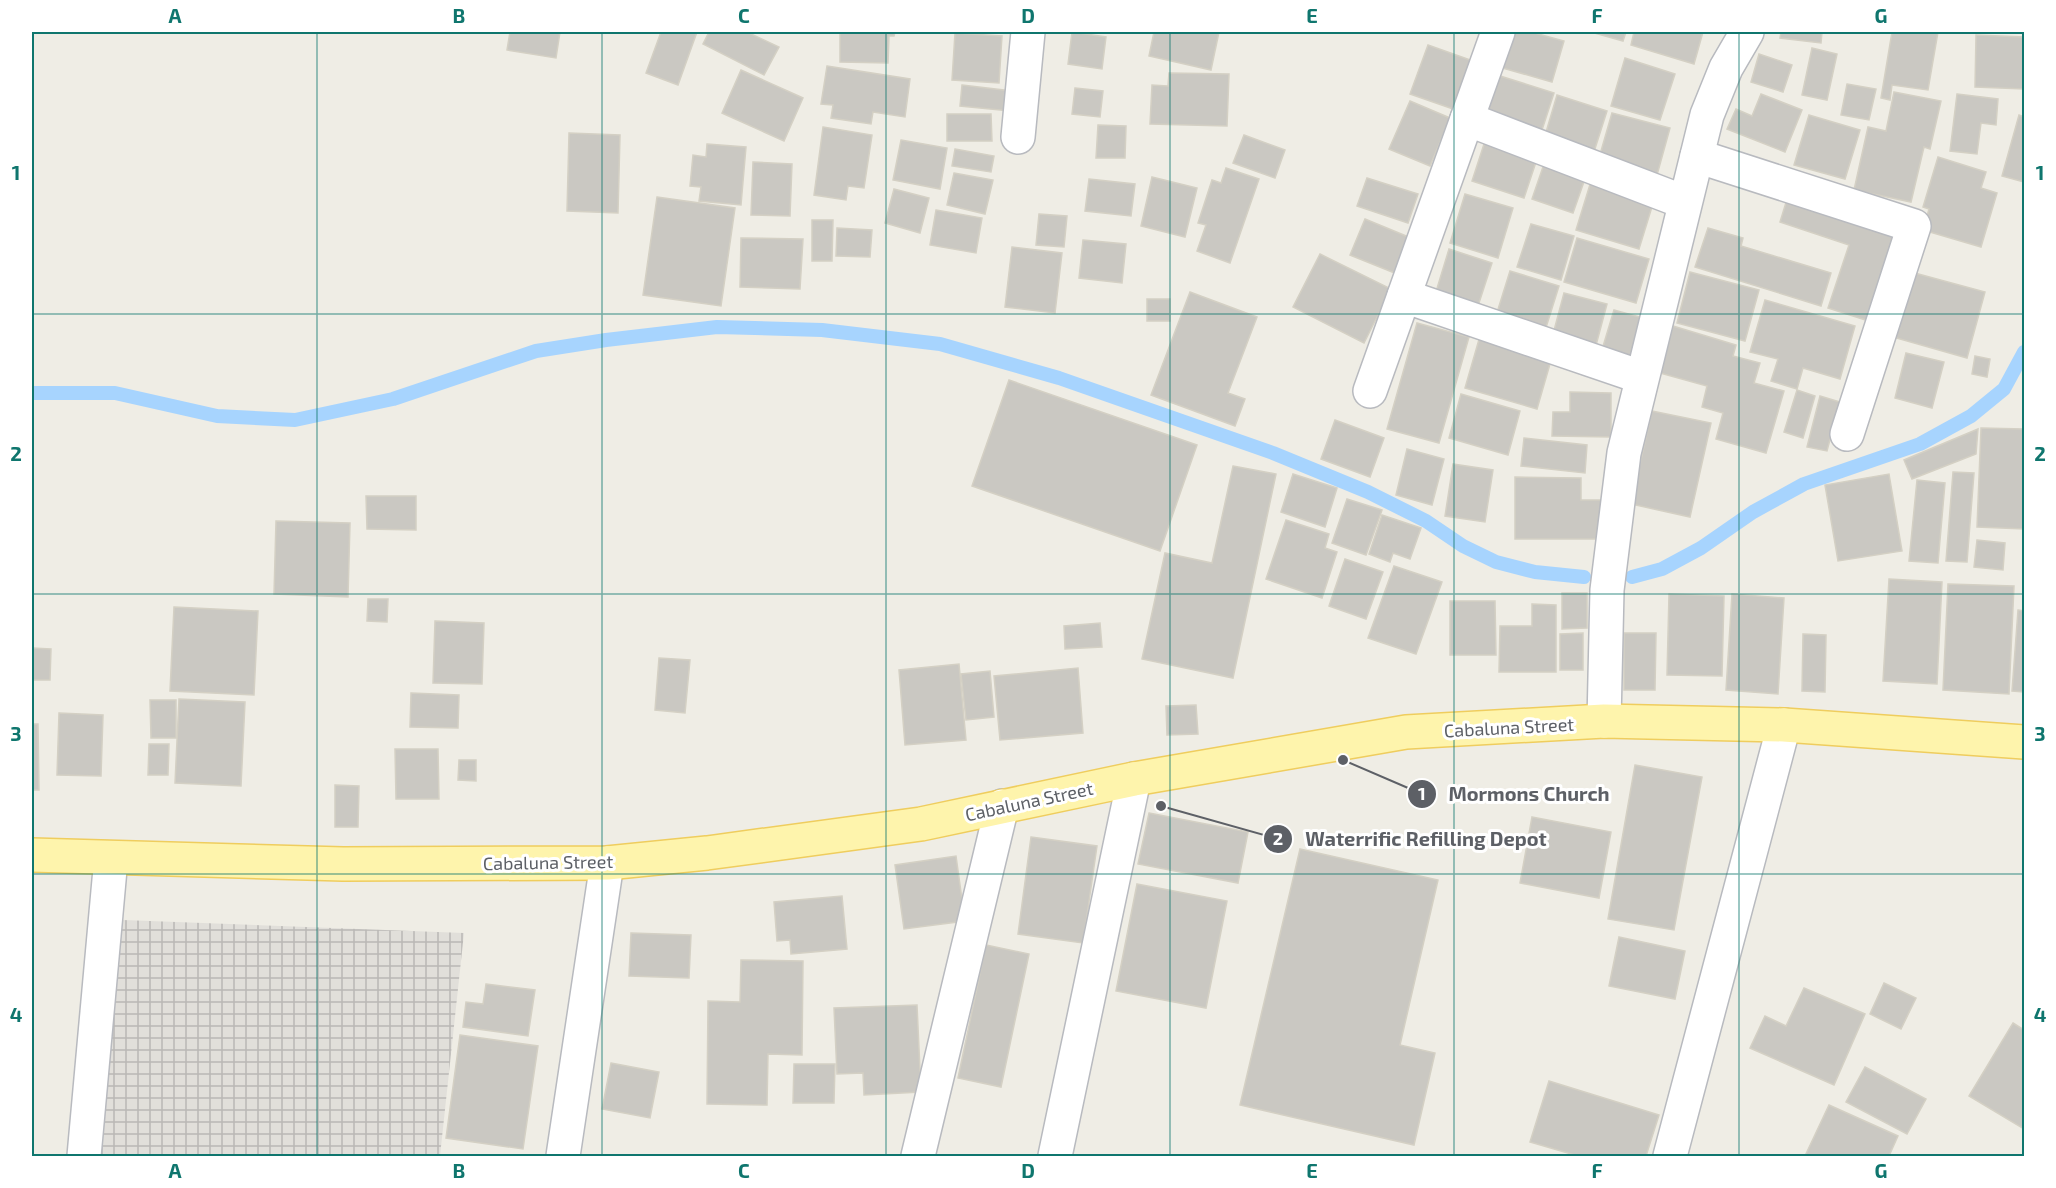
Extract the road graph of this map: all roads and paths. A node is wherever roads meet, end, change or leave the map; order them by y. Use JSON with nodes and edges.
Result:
{"nodes":[{"id":1,"x":1028,"y":32,"type":"edge"},
{"id":2,"x":1498,"y":32,"type":"edge"},
{"id":3,"x":1746,"y":32,"type":"edge"},
{"id":4,"x":1467,"y":119,"type":"junction"},
{"id":5,"x":1018,"y":137,"type":"dead end"},
{"id":6,"x":1697,"y":156,"type":"junction"},
{"id":7,"x":1684,"y":202,"type":"junction"},
{"id":8,"x":1404,"y":296,"type":"junction"},
{"id":9,"x":1641,"y":377,"type":"junction"},
{"id":10,"x":1370,"y":391,"type":"dead end"},
{"id":11,"x":1846,"y":434,"type":"dead end"},
{"id":12,"x":1604,"y":721,"type":"junction"},
{"id":13,"x":1784,"y":725,"type":"junction"},
{"id":14,"x":2025,"y":742,"type":"edge"},
{"id":15,"x":1134,"y":779,"type":"junction"},
{"id":16,"x":1002,"y":806,"type":"junction"},
{"id":17,"x":32,"y":855,"type":"edge"},
{"id":18,"x":111,"y":858,"type":"junction"},
{"id":19,"x":607,"y":862,"type":"junction"},
{"id":20,"x":84,"y":1156,"type":"edge"},
{"id":21,"x":563,"y":1156,"type":"edge"},
{"id":22,"x":918,"y":1156,"type":"edge"},
{"id":23,"x":1055,"y":1156,"type":"edge"},
{"id":24,"x":1670,"y":1156,"type":"edge"}],
"edges":[{"from":1,"to":5,"type":"street"},
{"from":2,"to":4,"type":"street"},
{"from":3,"to":6,"type":"street"},
{"from":4,"to":7,"type":"street"},
{"from":4,"to":8,"type":"street"},
{"from":6,"to":7,"type":"street"},
{"from":6,"to":11,"type":"street"},
{"from":7,"to":9,"type":"street"},
{"from":8,"to":9,"type":"street"},
{"from":8,"to":10,"type":"street"},
{"from":9,"to":12,"type":"street"},
{"from":12,"to":13,"type":"main road","name":"Cabaluna Street"},
{"from":12,"to":15,"type":"main road","name":"Cabaluna Street"},
{"from":13,"to":14,"type":"main road","name":"Cabaluna Street"},
{"from":13,"to":24,"type":"street"},
{"from":15,"to":16,"type":"main road","name":"Cabaluna Street"},
{"from":15,"to":23,"type":"street"},
{"from":16,"to":19,"type":"main road","name":"Cabaluna Street"},
{"from":16,"to":22,"type":"street"},
{"from":17,"to":18,"type":"main road","name":"Cabaluna Street"},
{"from":18,"to":19,"type":"main road","name":"Cabaluna Street"},
{"from":18,"to":20,"type":"street"},
{"from":19,"to":21,"type":"street"}]}
